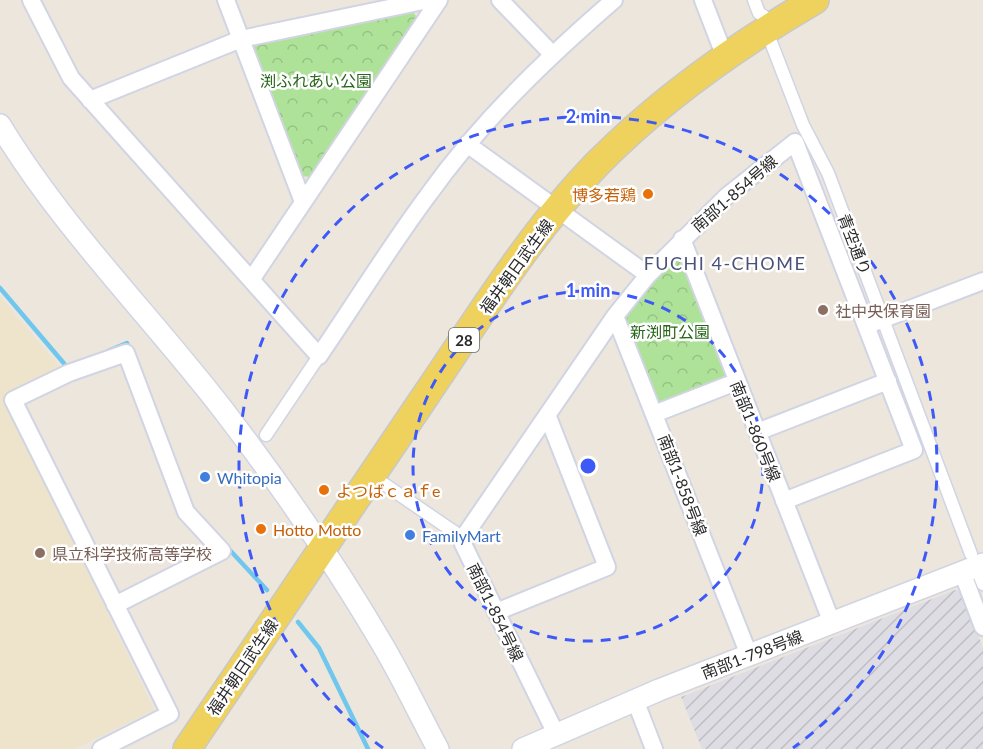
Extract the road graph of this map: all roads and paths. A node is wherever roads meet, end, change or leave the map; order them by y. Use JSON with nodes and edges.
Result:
{"nodes":[{"id":1,"x":31,"y":0,"type":"edge"},
{"id":2,"x":226,"y":0,"type":"edge"},
{"id":3,"x":428,"y":0,"type":"edge"},
{"id":4,"x":439,"y":0,"type":"edge"},
{"id":5,"x":500,"y":0,"type":"edge"},
{"id":6,"x":614,"y":0,"type":"edge"},
{"id":7,"x":703,"y":0,"type":"edge"},
{"id":8,"x":754,"y":0,"type":"edge"},
{"id":9,"x":815,"y":0,"type":"edge"},
{"id":10,"x":766,"y":18,"type":"dead end"},
{"id":11,"x":769,"y":38,"type":"dead end"},
{"id":12,"x":241,"y":39,"type":"junction"},
{"id":13,"x":552,"y":54,"type":"junction"},
{"id":14,"x":725,"y":57,"type":"junction"},
{"id":15,"x":90,"y":100,"type":"junction"},
{"id":16,"x":0,"y":125,"type":"edge"},
{"id":17,"x":467,"y":144,"type":"junction"},
{"id":18,"x":303,"y":202,"type":"junction"},
{"id":19,"x":558,"y":208,"type":"junction"},
{"id":20,"x":682,"y":239,"type":"junction"},
{"id":21,"x":648,"y":275,"type":"junction"},
{"id":22,"x":251,"y":280,"type":"junction"},
{"id":23,"x":983,"y":281,"type":"edge"},
{"id":24,"x":615,"y":315,"type":"junction"},
{"id":25,"x":876,"y":322,"type":"junction"},
{"id":26,"x":319,"y":356,"type":"junction"},
{"id":27,"x":888,"y":381,"type":"junction"},
{"id":28,"x":736,"y":382,"type":"junction"},
{"id":29,"x":654,"y":414,"type":"junction"},
{"id":30,"x":548,"y":417,"type":"junction"},
{"id":31,"x":757,"y":432,"type":"junction"},
{"id":32,"x":266,"y":435,"type":"dead end"},
{"id":33,"x":384,"y":484,"type":"dead end"},
{"id":34,"x":783,"y":501,"type":"junction"},
{"id":35,"x":463,"y":538,"type":"junction"},
{"id":36,"x":322,"y":548,"type":"junction"},
{"id":37,"x":976,"y":570,"type":"edge"},
{"id":38,"x":115,"y":604,"type":"junction"},
{"id":39,"x":496,"y":612,"type":"junction"},
{"id":40,"x":832,"y":623,"type":"junction"},
{"id":41,"x":983,"y":627,"type":"edge"},
{"id":42,"x":749,"y":655,"type":"junction"},
{"id":43,"x":635,"y":700,"type":"junction"},
{"id":44,"x":556,"y":734,"type":"junction"},
{"id":45,"x":101,"y":749,"type":"edge"},
{"id":46,"x":187,"y":749,"type":"edge"},
{"id":47,"x":438,"y":749,"type":"edge"},
{"id":48,"x":523,"y":749,"type":"edge"},
{"id":49,"x":654,"y":749,"type":"edge"}],
"edges":[{"from":1,"to":15,"type":"street"},
{"from":2,"to":12,"type":"street"},
{"from":3,"to":12,"type":"street"},
{"from":4,"to":18,"type":"street"},
{"from":5,"to":13,"type":"street"},
{"from":6,"to":13,"type":"street"},
{"from":7,"to":14,"type":"street"},
{"from":8,"to":10,"type":"street"},
{"from":9,"to":14,"type":"main road","name":"福井朝日武生線","number":"28"},
{"from":11,"to":25,"type":"street","name":"青空通り"},
{"from":12,"to":15,"type":"street"},
{"from":12,"to":18,"type":"street"},
{"from":13,"to":17,"type":"street"},
{"from":14,"to":19,"type":"main road","name":"福井朝日武生線","number":"28"},
{"from":15,"to":22,"type":"street"},
{"from":16,"to":36,"type":"street"},
{"from":17,"to":19,"type":"street"},
{"from":17,"to":26,"type":"street"},
{"from":18,"to":22,"type":"street"},
{"from":19,"to":21,"type":"street"},
{"from":19,"to":36,"type":"main road","name":"福井朝日武生線","number":"28"},
{"from":20,"to":21,"type":"street","name":"南部1-854号線"},
{"from":20,"to":25,"type":"street","name":"南部1-854号線"},
{"from":20,"to":28,"type":"street","name":"南部1-860号線"},
{"from":21,"to":24,"type":"street","name":"南部1-854号線"},
{"from":22,"to":26,"type":"street"},
{"from":23,"to":25,"type":"street"},
{"from":24,"to":29,"type":"street","name":"南部1-858号線"},
{"from":24,"to":30,"type":"street","name":"南部1-854号線"},
{"from":25,"to":27,"type":"street","name":"南部1-854号線"},
{"from":25,"to":37,"type":"street","name":"青空通り"},
{"from":26,"to":32,"type":"street"},
{"from":27,"to":31,"type":"street"},
{"from":27,"to":34,"type":"street","name":"南部1-854号線"},
{"from":28,"to":29,"type":"street"},
{"from":28,"to":31,"type":"street","name":"南部1-860号線"},
{"from":29,"to":42,"type":"street","name":"南部1-858号線"},
{"from":30,"to":35,"type":"street","name":"南部1-854号線"},
{"from":30,"to":39,"type":"street"},
{"from":31,"to":34,"type":"street","name":"南部1-860号線"},
{"from":33,"to":35,"type":"street"},
{"from":34,"to":40,"type":"street","name":"南部1-860号線"},
{"from":35,"to":39,"type":"street","name":"南部1-854号線"},
{"from":36,"to":46,"type":"main road","name":"福井朝日武生線","number":"28"},
{"from":36,"to":47,"type":"street"},
{"from":37,"to":40,"type":"street","name":"南部1-798号線"},
{"from":37,"to":41,"type":"street"},
{"from":38,"to":38,"type":"street"},
{"from":38,"to":45,"type":"street"},
{"from":39,"to":44,"type":"street","name":"南部1-854号線"},
{"from":40,"to":42,"type":"street","name":"南部1-798号線"},
{"from":42,"to":43,"type":"street","name":"南部1-798号線"},
{"from":43,"to":44,"type":"street","name":"南部1-798号線"},
{"from":43,"to":49,"type":"street"},
{"from":44,"to":48,"type":"street","name":"南部1-798号線"}]}
